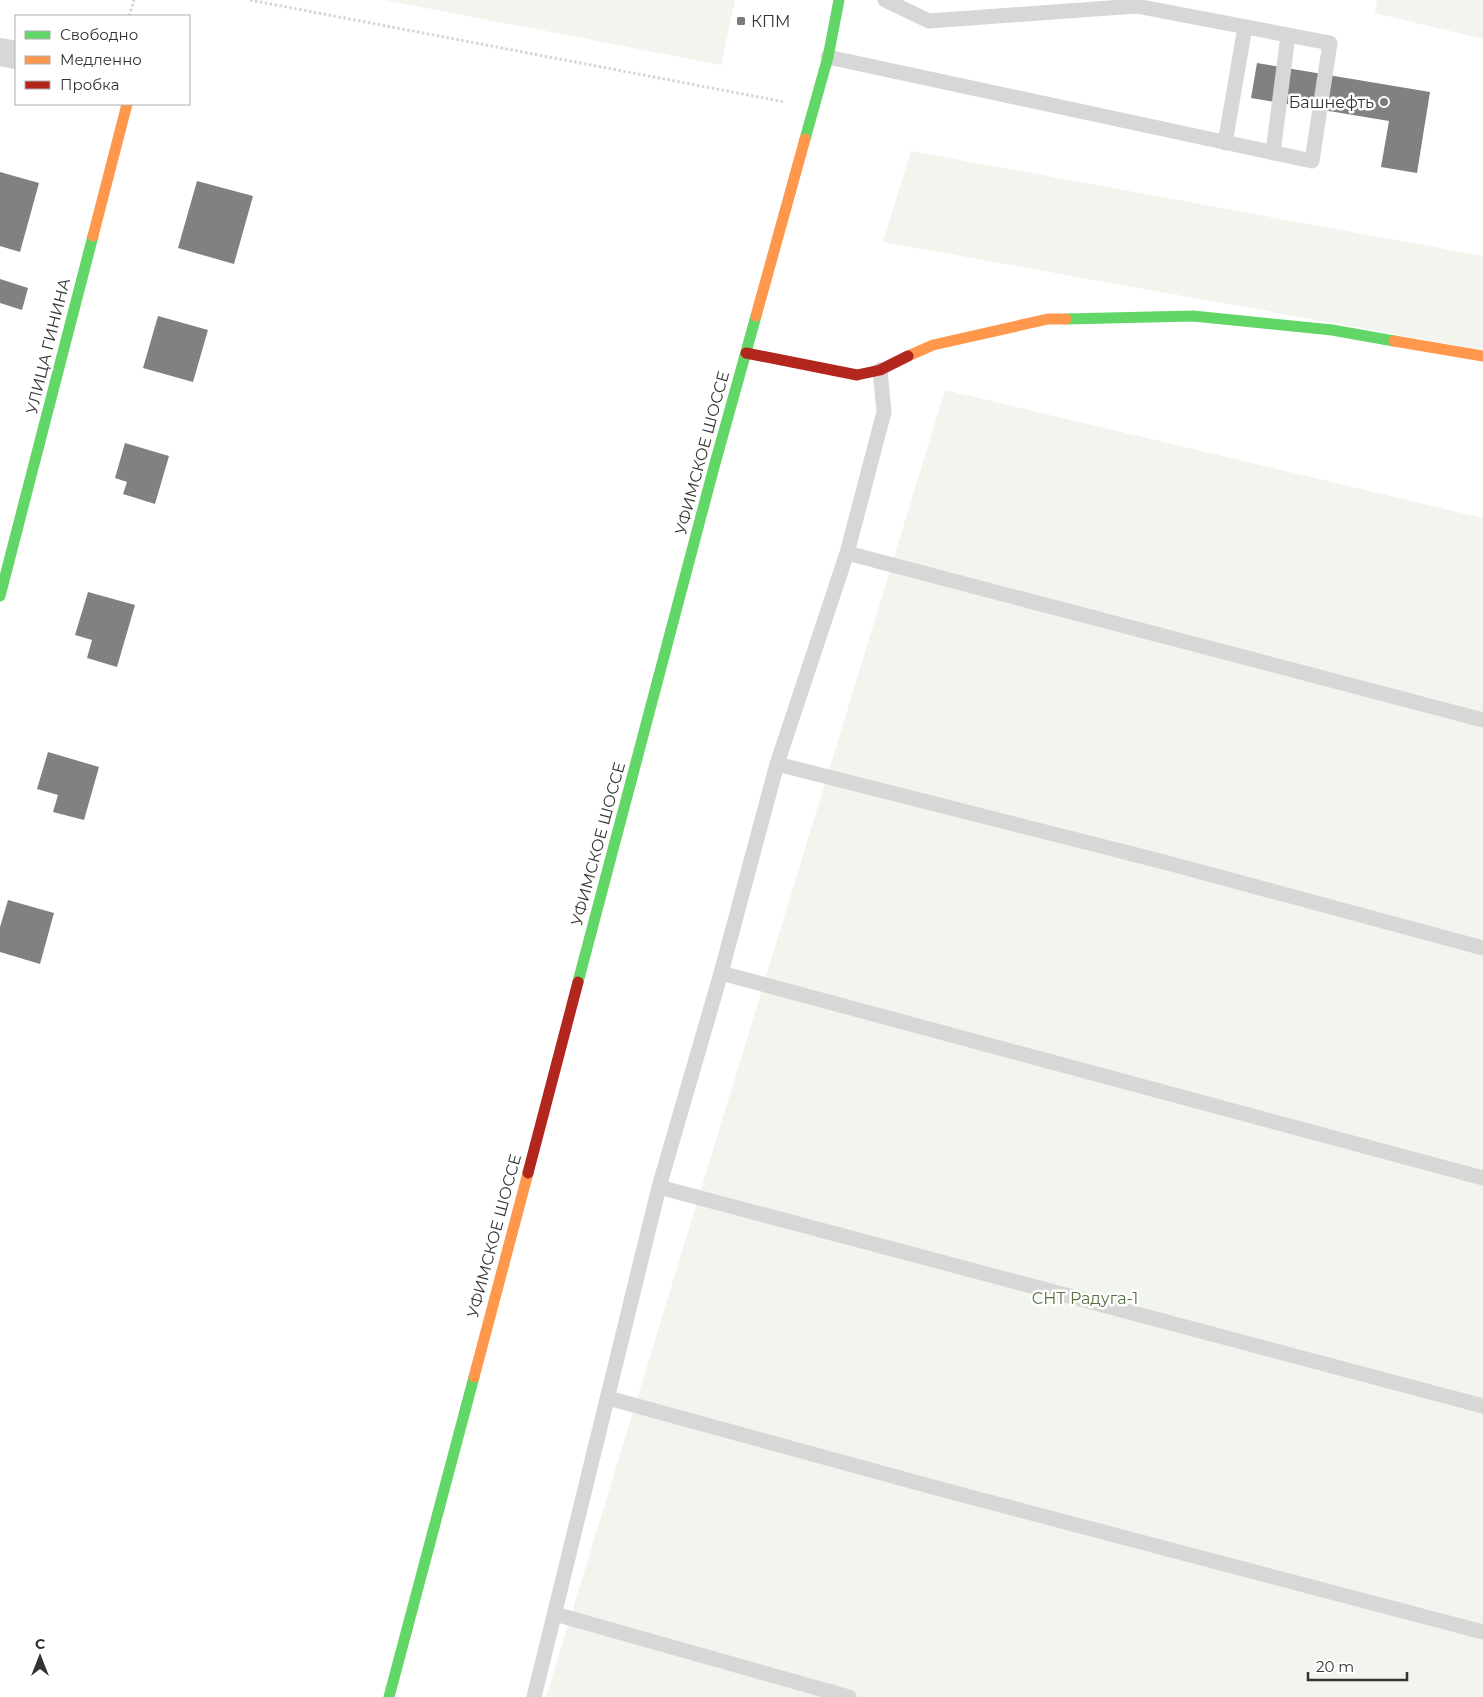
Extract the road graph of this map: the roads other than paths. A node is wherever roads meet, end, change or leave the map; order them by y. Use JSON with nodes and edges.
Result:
{"nodes":[{"id":1,"x":839,"y":0,"type":"edge"},
{"id":2,"x":885,"y":0,"type":"edge"},
{"id":3,"x":1245,"y":27,"type":"junction"},
{"id":4,"x":1288,"y":35,"type":"junction"},
{"id":5,"x":0,"y":52,"type":"edge"},
{"id":6,"x":15,"y":55,"type":"edge"},
{"id":7,"x":828,"y":57,"type":"junction"},
{"id":8,"x":127,"y":105,"type":"edge"},
{"id":9,"x":1225,"y":143,"type":"junction"},
{"id":10,"x":1273,"y":153,"type":"junction"},
{"id":11,"x":746,"y":353,"type":"junction"},
{"id":12,"x":1483,"y":356,"type":"edge"},
{"id":13,"x":880,"y":370,"type":"junction"},
{"id":14,"x":847,"y":553,"type":"junction"},
{"id":15,"x":0,"y":596,"type":"edge"},
{"id":16,"x":1483,"y":720,"type":"edge"},
{"id":17,"x":777,"y":764,"type":"junction"},
{"id":18,"x":1483,"y":948,"type":"edge"},
{"id":19,"x":721,"y":974,"type":"junction"},
{"id":20,"x":1483,"y":1178,"type":"edge"},
{"id":21,"x":659,"y":1187,"type":"junction"},
{"id":22,"x":608,"y":1398,"type":"junction"},
{"id":23,"x":1483,"y":1406,"type":"edge"},
{"id":24,"x":555,"y":1614,"type":"junction"},
{"id":25,"x":1483,"y":1632,"type":"edge"},
{"id":26,"x":389,"y":1697,"type":"edge"},
{"id":27,"x":534,"y":1697,"type":"edge"},
{"id":28,"x":849,"y":1697,"type":"edge"}],
"edges":[{"from":1,"to":7,"type":"main road","name":"УФИМСКОЕ ШОССЕ"},
{"from":2,"to":3,"type":"lane"},
{"from":3,"to":4,"type":"lane"},
{"from":3,"to":9,"type":"lane"},
{"from":4,"to":10,"type":"lane"},
{"from":4,"to":10,"type":"lane"},
{"from":5,"to":6,"type":"street"},
{"from":7,"to":9,"type":"lane"},
{"from":7,"to":11,"type":"main road","name":"УФИМСКОЕ ШОССЕ"},
{"from":8,"to":15,"type":"main road","name":"УЛИЦА ГИНИНА"},
{"from":9,"to":10,"type":"lane"},
{"from":11,"to":13,"type":"main road"},
{"from":11,"to":26,"type":"main road","name":"УФИМСКОЕ ШОССЕ"},
{"from":12,"to":13,"type":"main road"},
{"from":13,"to":14,"type":"lane"},
{"from":14,"to":16,"type":"lane"},
{"from":14,"to":17,"type":"lane"},
{"from":17,"to":18,"type":"lane"},
{"from":17,"to":19,"type":"lane"},
{"from":19,"to":20,"type":"lane"},
{"from":19,"to":21,"type":"lane"},
{"from":21,"to":22,"type":"lane"},
{"from":21,"to":23,"type":"lane"},
{"from":22,"to":24,"type":"lane"},
{"from":22,"to":25,"type":"lane"},
{"from":24,"to":27,"type":"lane"},
{"from":24,"to":28,"type":"lane"}]}
